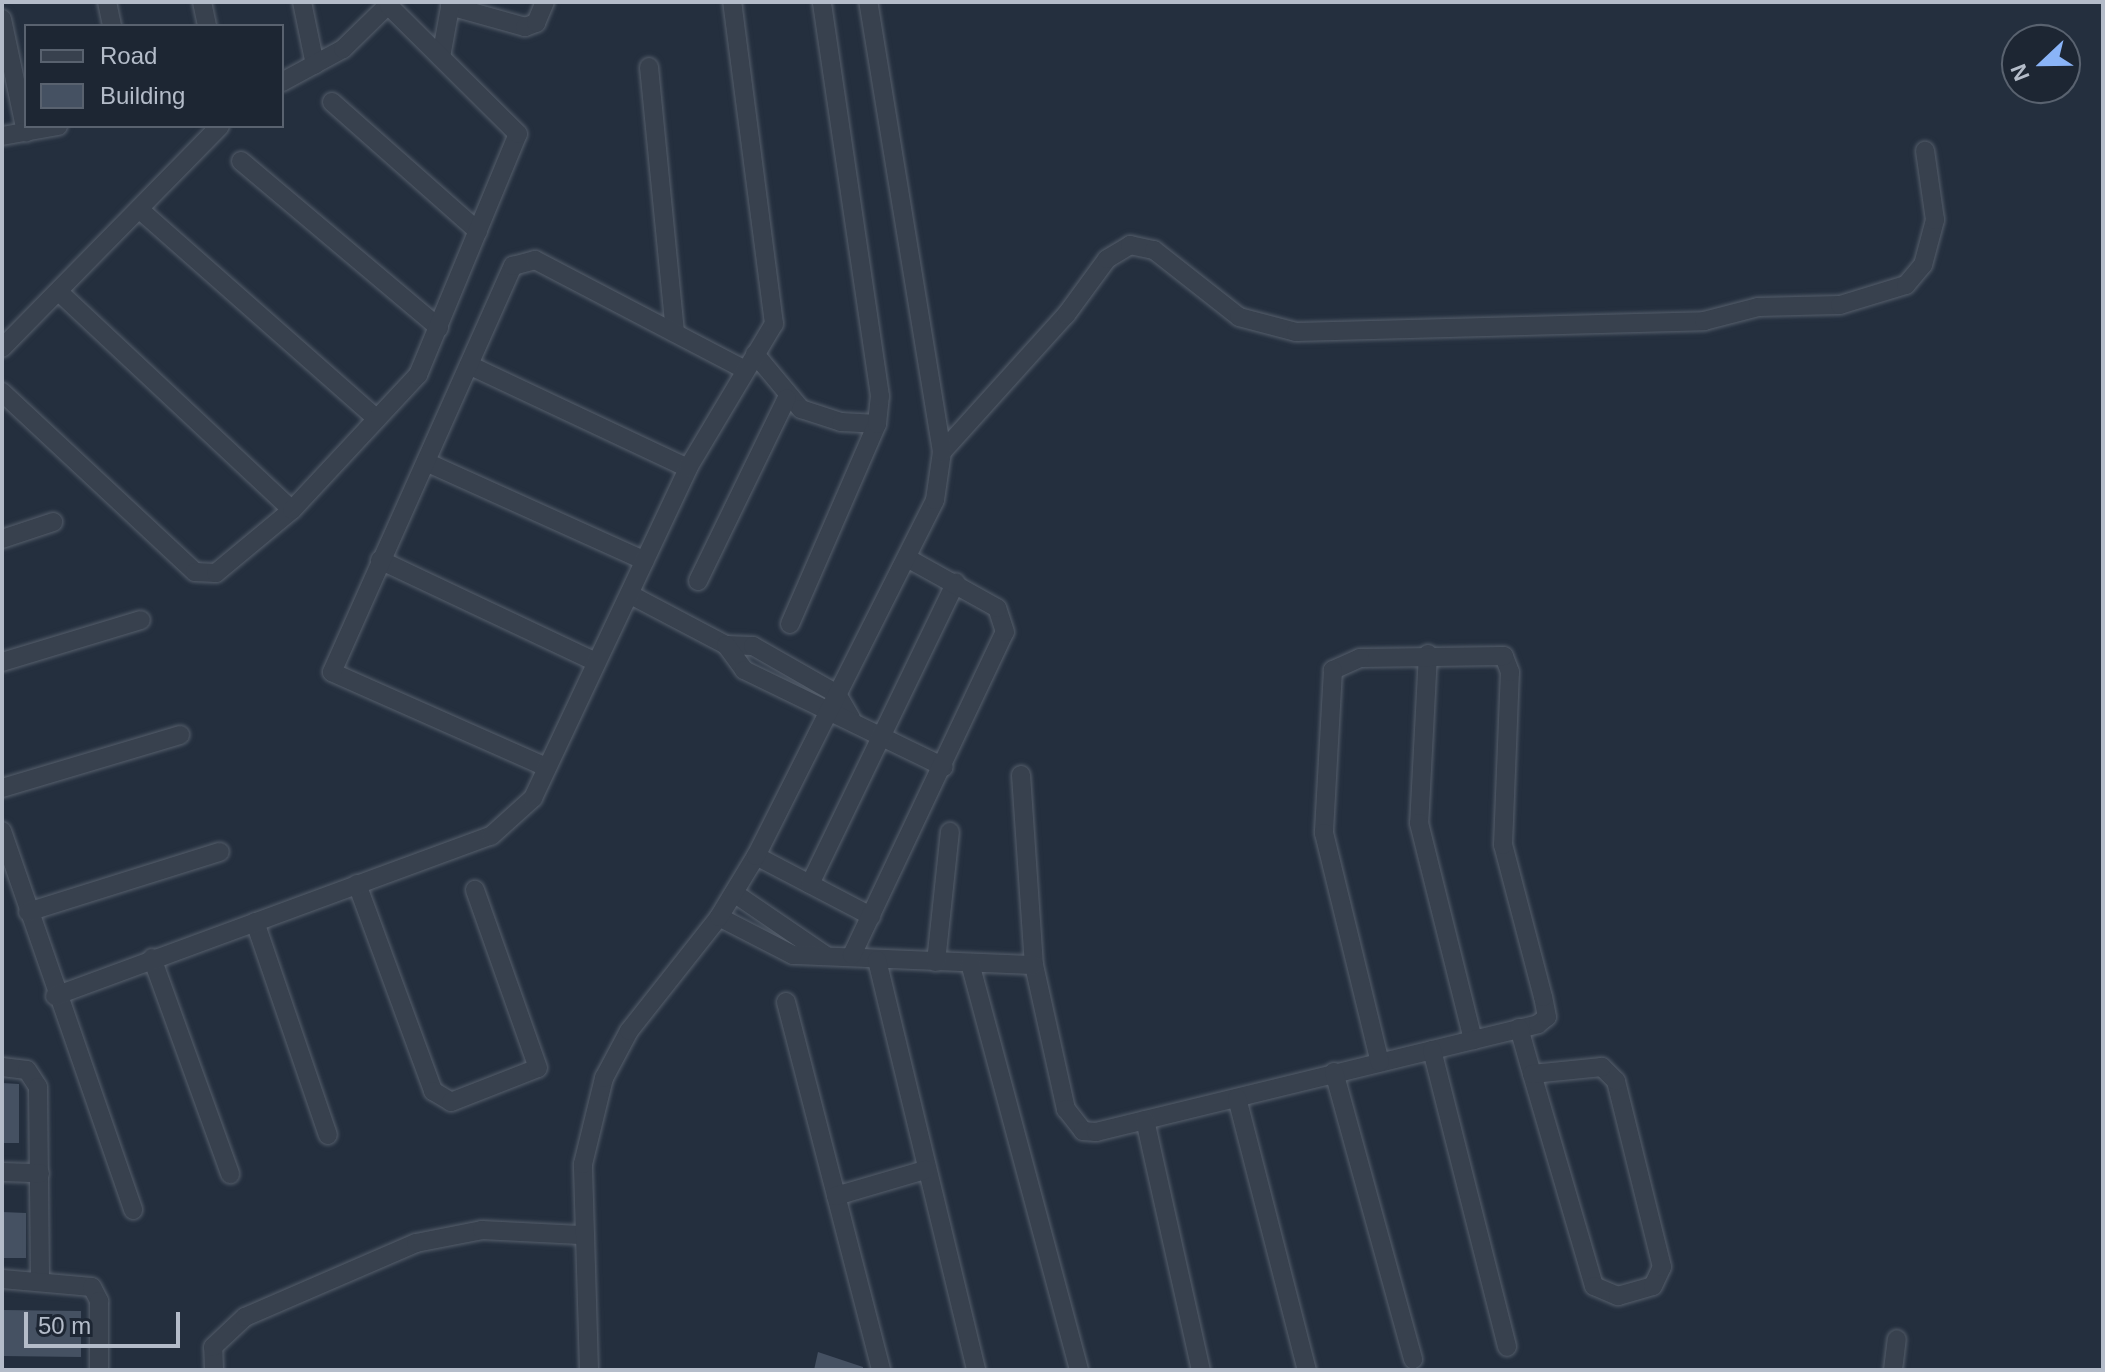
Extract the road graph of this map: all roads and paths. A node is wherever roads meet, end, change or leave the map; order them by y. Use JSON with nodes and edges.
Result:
{"nodes":[{"id":1,"x":107,"y":2,"type":"edge"},
{"id":2,"x":202,"y":2,"type":"edge"},
{"id":3,"x":302,"y":2,"type":"edge"},
{"id":4,"x":545,"y":2,"type":"edge"},
{"id":5,"x":732,"y":2,"type":"edge"},
{"id":6,"x":822,"y":2,"type":"edge"},
{"id":7,"x":868,"y":2,"type":"edge"},
{"id":8,"x":390,"y":4,"type":"edge"},
{"id":9,"x":450,"y":4,"type":"edge"},
{"id":10,"x":2,"y":19,"type":"edge"},
{"id":11,"x":112,"y":24,"type":"edge"},
{"id":12,"x":207,"y":24,"type":"edge"},
{"id":13,"x":441,"y":57,"type":"junction"},
{"id":14,"x":315,"y":65,"type":"junction"},
{"id":15,"x":649,"y":67,"type":"dead end"},
{"id":16,"x":284,"y":81,"type":"edge"},
{"id":17,"x":332,"y":102,"type":"dead end"},
{"id":18,"x":24,"y":123,"type":"edge"},
{"id":19,"x":25,"y":128,"type":"edge"},
{"id":20,"x":47,"y":128,"type":"edge"},
{"id":21,"x":218,"y":128,"type":"edge"},
{"id":22,"x":26,"y":132,"type":"junction"},
{"id":23,"x":2,"y":136,"type":"edge"},
{"id":24,"x":1925,"y":151,"type":"dead end"},
{"id":25,"x":241,"y":161,"type":"dead end"},
{"id":26,"x":139,"y":209,"type":"junction"},
{"id":27,"x":478,"y":231,"type":"junction"},
{"id":28,"x":59,"y":292,"type":"junction"},
{"id":29,"x":439,"y":328,"type":"junction"},
{"id":30,"x":675,"y":333,"type":"junction"},
{"id":31,"x":2,"y":348,"type":"edge"},
{"id":32,"x":755,"y":354,"type":"junction"},
{"id":33,"x":469,"y":365,"type":"junction"},
{"id":34,"x":742,"y":368,"type":"junction"},
{"id":35,"x":2,"y":392,"type":"edge"},
{"id":36,"x":787,"y":398,"type":"junction"},
{"id":37,"x":377,"y":419,"type":"junction"},
{"id":38,"x":877,"y":424,"type":"junction"},
{"id":39,"x":942,"y":452,"type":"junction"},
{"id":40,"x":426,"y":462,"type":"junction"},
{"id":41,"x":688,"y":468,"type":"junction"},
{"id":42,"x":292,"y":510,"type":"junction"},
{"id":43,"x":53,"y":522,"type":"dead end"},
{"id":44,"x":2,"y":539,"type":"edge"},
{"id":45,"x":909,"y":559,"type":"junction"},
{"id":46,"x":380,"y":560,"type":"junction"},
{"id":47,"x":645,"y":561,"type":"junction"},
{"id":48,"x":698,"y":581,"type":"dead end"},
{"id":49,"x":956,"y":582,"type":"junction"},
{"id":50,"x":631,"y":595,"type":"junction"},
{"id":51,"x":141,"y":620,"type":"dead end"},
{"id":52,"x":790,"y":624,"type":"dead end"},
{"id":53,"x":726,"y":645,"type":"junction"},
{"id":54,"x":1428,"y":654,"type":"junction"},
{"id":55,"x":2,"y":662,"type":"edge"},
{"id":56,"x":596,"y":662,"type":"junction"},
{"id":57,"x":837,"y":694,"type":"junction"},
{"id":58,"x":826,"y":714,"type":"junction"},
{"id":59,"x":851,"y":718,"type":"junction"},
{"id":60,"x":180,"y":735,"type":"dead end"},
{"id":61,"x":883,"y":735,"type":"junction"},
{"id":62,"x":546,"y":767,"type":"junction"},
{"id":63,"x":944,"y":767,"type":"junction"},
{"id":64,"x":1021,"y":775,"type":"dead end"},
{"id":65,"x":2,"y":788,"type":"edge"},
{"id":66,"x":2,"y":831,"type":"edge"},
{"id":67,"x":950,"y":832,"type":"dead end"},
{"id":68,"x":220,"y":852,"type":"dead end"},
{"id":69,"x":756,"y":856,"type":"junction"},
{"id":70,"x":357,"y":884,"type":"junction"},
{"id":71,"x":810,"y":884,"type":"junction"},
{"id":72,"x":475,"y":890,"type":"dead end"},
{"id":73,"x":734,"y":893,"type":"junction"},
{"id":74,"x":28,"y":912,"type":"junction"},
{"id":75,"x":871,"y":916,"type":"junction"},
{"id":76,"x":719,"y":917,"type":"junction"},
{"id":77,"x":255,"y":922,"type":"junction"},
{"id":78,"x":825,"y":955,"type":"junction"},
{"id":79,"x":852,"y":955,"type":"junction"},
{"id":80,"x":152,"y":958,"type":"junction"},
{"id":81,"x":877,"y":960,"type":"junction"},
{"id":82,"x":936,"y":962,"type":"junction"},
{"id":83,"x":970,"y":963,"type":"junction"},
{"id":84,"x":1034,"y":965,"type":"junction"},
{"id":85,"x":55,"y":996,"type":"junction"},
{"id":86,"x":786,"y":1002,"type":"dead end"},
{"id":87,"x":1519,"y":1028,"type":"junction"},
{"id":88,"x":1473,"y":1040,"type":"junction"},
{"id":89,"x":1432,"y":1050,"type":"junction"},
{"id":90,"x":1380,"y":1062,"type":"junction"},
{"id":91,"x":2,"y":1067,"type":"edge"},
{"id":92,"x":1334,"y":1072,"type":"junction"},
{"id":93,"x":1532,"y":1074,"type":"junction"},
{"id":94,"x":1237,"y":1098,"type":"junction"},
{"id":95,"x":1145,"y":1120,"type":"junction"},
{"id":96,"x":328,"y":1135,"type":"dead end"},
{"id":97,"x":925,"y":1170,"type":"junction"},
{"id":98,"x":2,"y":1172,"type":"edge"},
{"id":99,"x":40,"y":1173,"type":"junction"},
{"id":100,"x":230,"y":1174,"type":"dead end"},
{"id":101,"x":836,"y":1196,"type":"junction"},
{"id":102,"x":133,"y":1210,"type":"dead end"},
{"id":103,"x":580,"y":1235,"type":"junction"},
{"id":104,"x":2,"y":1279,"type":"edge"},
{"id":105,"x":40,"y":1279,"type":"junction"},
{"id":106,"x":1897,"y":1339,"type":"dead end"},
{"id":107,"x":1507,"y":1347,"type":"dead end"},
{"id":108,"x":1413,"y":1359,"type":"dead end"},
{"id":109,"x":99,"y":1370,"type":"edge"},
{"id":110,"x":214,"y":1370,"type":"edge"},
{"id":111,"x":589,"y":1370,"type":"edge"},
{"id":112,"x":881,"y":1370,"type":"edge"},
{"id":113,"x":976,"y":1370,"type":"edge"},
{"id":114,"x":1079,"y":1370,"type":"edge"},
{"id":115,"x":1201,"y":1370,"type":"edge"},
{"id":116,"x":1307,"y":1370,"type":"edge"},
{"id":117,"x":1893,"y":1370,"type":"edge"}],
"edges":[{"from":1,"to":11,"type":"street"},
{"from":2,"to":12,"type":"street"},
{"from":3,"to":14,"type":"street"},
{"from":4,"to":9,"type":"street"},
{"from":5,"to":32,"type":"street"},
{"from":6,"to":38,"type":"street"},
{"from":7,"to":39,"type":"street"},
{"from":8,"to":13,"type":"street"},
{"from":8,"to":14,"type":"street"},
{"from":9,"to":13,"type":"street"},
{"from":10,"to":18,"type":"street"},
{"from":13,"to":27,"type":"street"},
{"from":14,"to":16,"type":"street"},
{"from":15,"to":30,"type":"street"},
{"from":17,"to":27,"type":"street"},
{"from":19,"to":22,"type":"street"},
{"from":20,"to":22,"type":"street"},
{"from":21,"to":26,"type":"street"},
{"from":22,"to":23,"type":"street"},
{"from":24,"to":39,"type":"street"},
{"from":25,"to":29,"type":"street"},
{"from":26,"to":28,"type":"street"},
{"from":26,"to":37,"type":"street"},
{"from":27,"to":29,"type":"street"},
{"from":28,"to":31,"type":"street"},
{"from":28,"to":42,"type":"street"},
{"from":29,"to":37,"type":"street"},
{"from":30,"to":33,"type":"street"},
{"from":30,"to":34,"type":"street"},
{"from":32,"to":34,"type":"street"},
{"from":32,"to":36,"type":"street"},
{"from":33,"to":40,"type":"street"},
{"from":33,"to":41,"type":"street"},
{"from":34,"to":41,"type":"street"},
{"from":35,"to":42,"type":"street"},
{"from":36,"to":38,"type":"street"},
{"from":36,"to":48,"type":"street"},
{"from":37,"to":42,"type":"street"},
{"from":38,"to":52,"type":"street"},
{"from":39,"to":45,"type":"street"},
{"from":40,"to":46,"type":"street"},
{"from":40,"to":47,"type":"street"},
{"from":41,"to":47,"type":"street"},
{"from":43,"to":44,"type":"street"},
{"from":45,"to":49,"type":"street"},
{"from":45,"to":57,"type":"street"},
{"from":46,"to":56,"type":"street"},
{"from":46,"to":62,"type":"street"},
{"from":47,"to":50,"type":"street"},
{"from":49,"to":61,"type":"street"},
{"from":49,"to":63,"type":"street"},
{"from":50,"to":53,"type":"street"},
{"from":50,"to":56,"type":"street"},
{"from":51,"to":55,"type":"street"},
{"from":53,"to":57,"type":"street"},
{"from":53,"to":58,"type":"street"},
{"from":54,"to":87,"type":"street"},
{"from":54,"to":88,"type":"street"},
{"from":54,"to":90,"type":"street"},
{"from":56,"to":62,"type":"street"},
{"from":57,"to":58,"type":"street"},
{"from":57,"to":59,"type":"street"},
{"from":58,"to":59,"type":"street"},
{"from":58,"to":69,"type":"street"},
{"from":59,"to":61,"type":"street"},
{"from":60,"to":65,"type":"street"},
{"from":61,"to":63,"type":"street"},
{"from":61,"to":71,"type":"street"},
{"from":62,"to":70,"type":"street"},
{"from":63,"to":75,"type":"street"},
{"from":64,"to":84,"type":"street"},
{"from":66,"to":74,"type":"street"},
{"from":67,"to":82,"type":"street"},
{"from":68,"to":74,"type":"street"},
{"from":69,"to":71,"type":"street"},
{"from":69,"to":73,"type":"street"},
{"from":70,"to":72,"type":"street"},
{"from":70,"to":77,"type":"street"},
{"from":71,"to":75,"type":"street"},
{"from":73,"to":76,"type":"street"},
{"from":73,"to":78,"type":"street"},
{"from":74,"to":85,"type":"street"},
{"from":75,"to":79,"type":"street"},
{"from":76,"to":78,"type":"street"},
{"from":76,"to":103,"type":"street"},
{"from":77,"to":80,"type":"street"},
{"from":77,"to":96,"type":"street"},
{"from":78,"to":79,"type":"street"},
{"from":79,"to":81,"type":"street"},
{"from":80,"to":85,"type":"street"},
{"from":80,"to":100,"type":"street"},
{"from":81,"to":82,"type":"street"},
{"from":81,"to":97,"type":"street"},
{"from":82,"to":83,"type":"street"},
{"from":83,"to":84,"type":"street"},
{"from":83,"to":114,"type":"street"},
{"from":84,"to":95,"type":"street"},
{"from":85,"to":102,"type":"street"},
{"from":86,"to":101,"type":"street"},
{"from":87,"to":88,"type":"street"},
{"from":87,"to":93,"type":"street"},
{"from":88,"to":89,"type":"street"},
{"from":89,"to":90,"type":"street"},
{"from":89,"to":107,"type":"street"},
{"from":90,"to":92,"type":"street"},
{"from":91,"to":99,"type":"street"},
{"from":92,"to":94,"type":"street"},
{"from":92,"to":108,"type":"street"},
{"from":93,"to":93,"type":"street"},
{"from":94,"to":95,"type":"street"},
{"from":94,"to":116,"type":"street"},
{"from":95,"to":115,"type":"street"},
{"from":97,"to":101,"type":"street"},
{"from":97,"to":113,"type":"street"},
{"from":98,"to":99,"type":"street"},
{"from":99,"to":105,"type":"street"},
{"from":101,"to":112,"type":"street"},
{"from":103,"to":110,"type":"street"},
{"from":103,"to":111,"type":"street"},
{"from":104,"to":105,"type":"street"},
{"from":105,"to":109,"type":"street"},
{"from":106,"to":117,"type":"street"}]}
